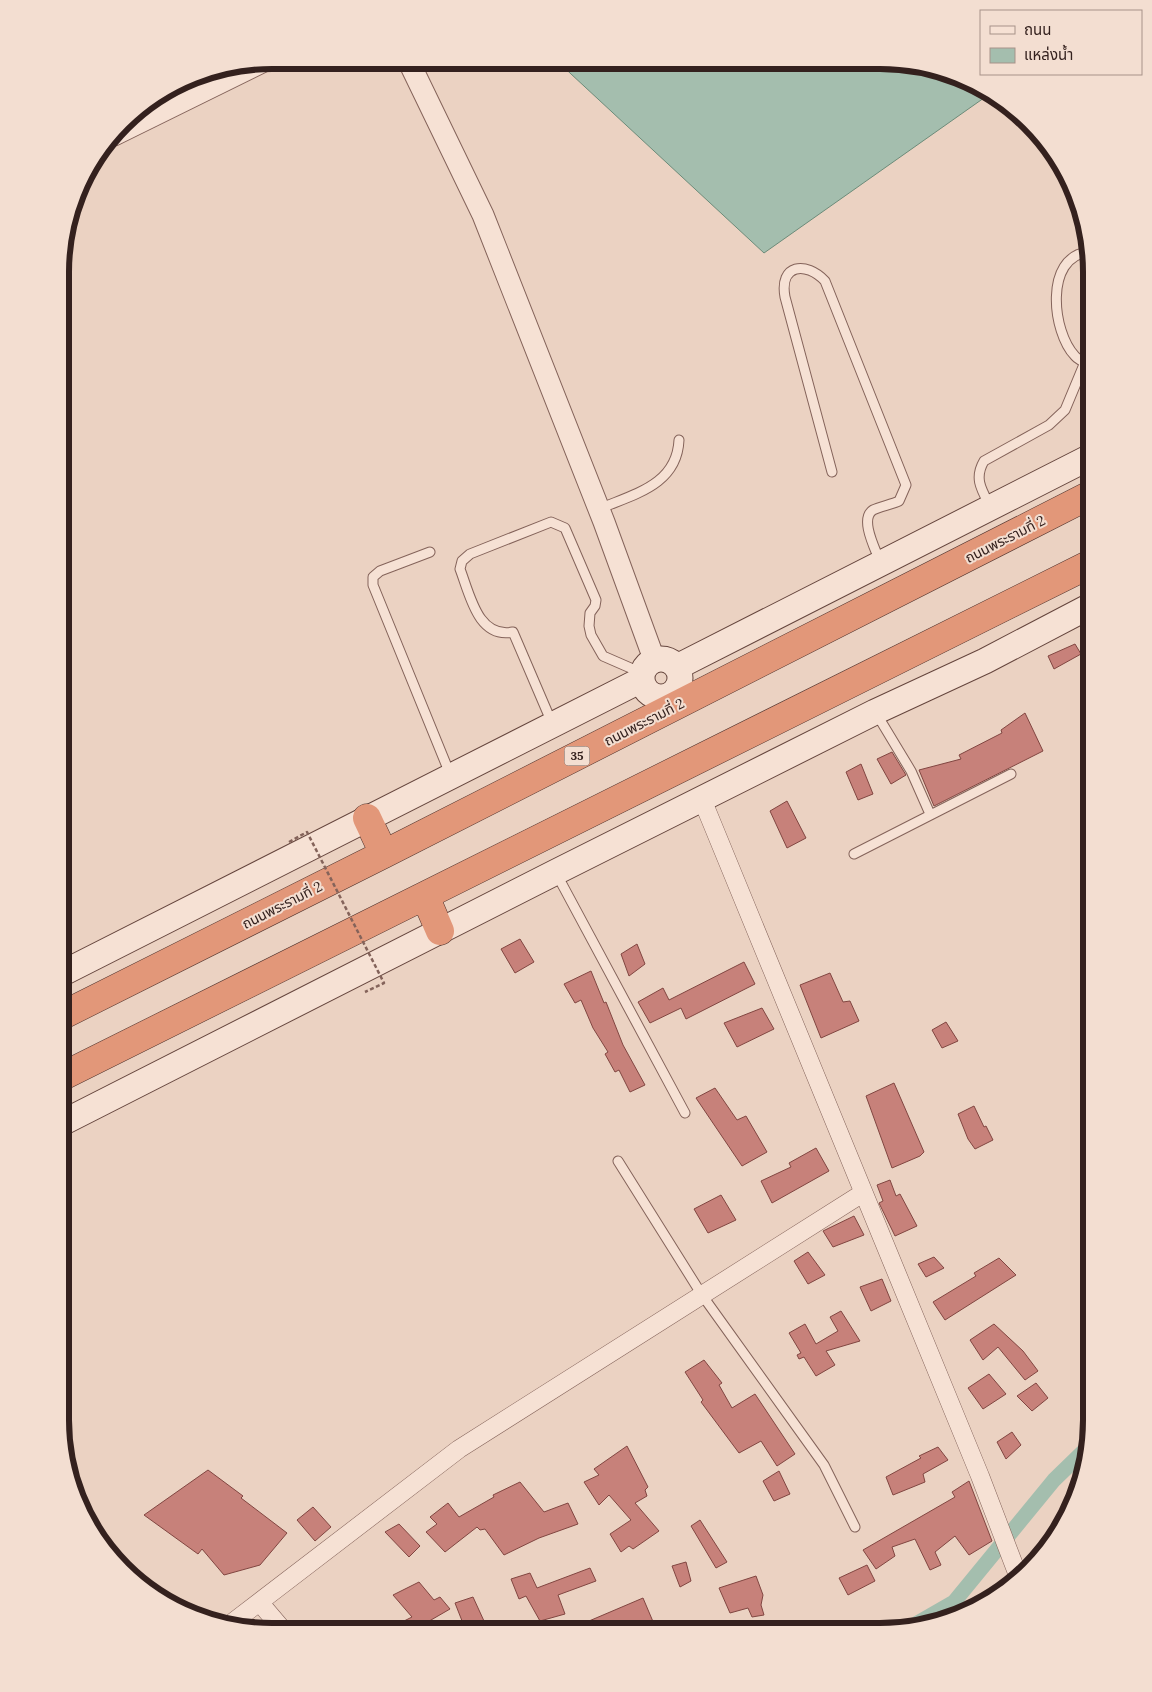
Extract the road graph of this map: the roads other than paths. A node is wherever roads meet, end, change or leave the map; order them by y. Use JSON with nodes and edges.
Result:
{"nodes":[{"id":1,"x":412,"y":69,"type":"edge"},
{"id":2,"x":246,"y":70,"type":"edge"},
{"id":3,"x":128,"y":128,"type":"edge"},
{"id":4,"x":1083,"y":253,"type":"edge"},
{"id":5,"x":1083,"y":361,"type":"edge"},
{"id":6,"x":1083,"y":373,"type":"edge"},
{"id":7,"x":678,"y":440,"type":"dead end"},
{"id":8,"x":1083,"y":461,"type":"edge"},
{"id":9,"x":832,"y":472,"type":"dead end"},
{"id":10,"x":1083,"y":498,"type":"edge"},
{"id":11,"x":599,"y":509,"type":"junction"},
{"id":12,"x":991,"y":509,"type":"junction"},
{"id":13,"x":430,"y":552,"type":"dead end"},
{"id":14,"x":880,"y":562,"type":"junction"},
{"id":15,"x":1083,"y":567,"type":"edge"},
{"id":16,"x":1083,"y":610,"type":"edge"},
{"id":17,"x":661,"y":679,"type":"junction"},
{"id":18,"x":875,"y":712,"type":"junction"},
{"id":19,"x":552,"y":723,"type":"junction"},
{"id":20,"x":1011,"y":774,"type":"dead end"},
{"id":21,"x":450,"y":776,"type":"junction"},
{"id":22,"x":702,"y":799,"type":"junction"},
{"id":23,"x":930,"y":814,"type":"junction"},
{"id":24,"x":367,"y":818,"type":"junction"},
{"id":25,"x":384,"y":854,"type":"junction"},
{"id":26,"x":854,"y":854,"type":"dead end"},
{"id":27,"x":556,"y":872,"type":"junction"},
{"id":28,"x":425,"y":896,"type":"junction"},
{"id":29,"x":440,"y":931,"type":"junction"},
{"id":30,"x":69,"y":970,"type":"edge"},
{"id":31,"x":69,"y":1012,"type":"edge"},
{"id":32,"x":69,"y":1073,"type":"edge"},
{"id":33,"x":685,"y":1113,"type":"dead end"},
{"id":34,"x":69,"y":1119,"type":"edge"},
{"id":35,"x":618,"y":1160,"type":"dead end"},
{"id":36,"x":863,"y":1193,"type":"junction"},
{"id":37,"x":702,"y":1295,"type":"junction"},
{"id":38,"x":855,"y":1527,"type":"dead end"},
{"id":39,"x":1016,"y":1571,"type":"edge"},
{"id":40,"x":260,"y":1603,"type":"junction"},
{"id":41,"x":236,"y":1620,"type":"edge"},
{"id":42,"x":277,"y":1623,"type":"edge"}],
"edges":[{"from":1,"to":11,"type":"street"},
{"from":2,"to":3,"type":"street"},
{"from":4,"to":5,"type":"lane"},
{"from":6,"to":12,"type":"lane"},
{"from":7,"to":11,"type":"lane"},
{"from":8,"to":12,"type":"main road","name":"ถนนพระรามที่ 2","number":"35"},
{"from":9,"to":14,"type":"lane"},
{"from":10,"to":17,"type":"highway","name":"ถนนพระรามที่ 2","number":"35"},
{"from":11,"to":17,"type":"street"},
{"from":12,"to":14,"type":"main road","name":"ถนนพระรามที่ 2","number":"35"},
{"from":13,"to":21,"type":"lane"},
{"from":14,"to":17,"type":"main road","name":"ถนนพระรามที่ 2","number":"35"},
{"from":15,"to":28,"type":"highway"},
{"from":16,"to":18,"type":"main road"},
{"from":17,"to":19,"type":"main road","name":"ถนนพระรามที่ 2","number":"35"},
{"from":17,"to":19,"type":"lane"},
{"from":17,"to":25,"type":"highway","name":"ถนนพระรามที่ 2","number":"35"},
{"from":18,"to":22,"type":"main road"},
{"from":18,"to":23,"type":"lane"},
{"from":19,"to":21,"type":"main road","name":"ถนนพระรามที่ 2","number":"35"},
{"from":20,"to":23,"type":"lane"},
{"from":21,"to":24,"type":"main road","name":"ถนนพระรามที่ 2","number":"35"},
{"from":22,"to":27,"type":"main road"},
{"from":22,"to":36,"type":"street"},
{"from":23,"to":26,"type":"lane"},
{"from":24,"to":25,"type":"highway"},
{"from":24,"to":30,"type":"main road","name":"ถนนพระรามที่ 2","number":"35"},
{"from":25,"to":31,"type":"highway","name":"ถนนพระรามที่ 2","number":"35"},
{"from":27,"to":29,"type":"main road"},
{"from":27,"to":33,"type":"lane"},
{"from":28,"to":29,"type":"highway"},
{"from":28,"to":32,"type":"highway"},
{"from":29,"to":34,"type":"main road"},
{"from":35,"to":37,"type":"lane"},
{"from":36,"to":37,"type":"street"},
{"from":36,"to":39,"type":"street"},
{"from":37,"to":38,"type":"lane"},
{"from":37,"to":40,"type":"street"},
{"from":40,"to":41,"type":"street"},
{"from":40,"to":42,"type":"street"}]}
